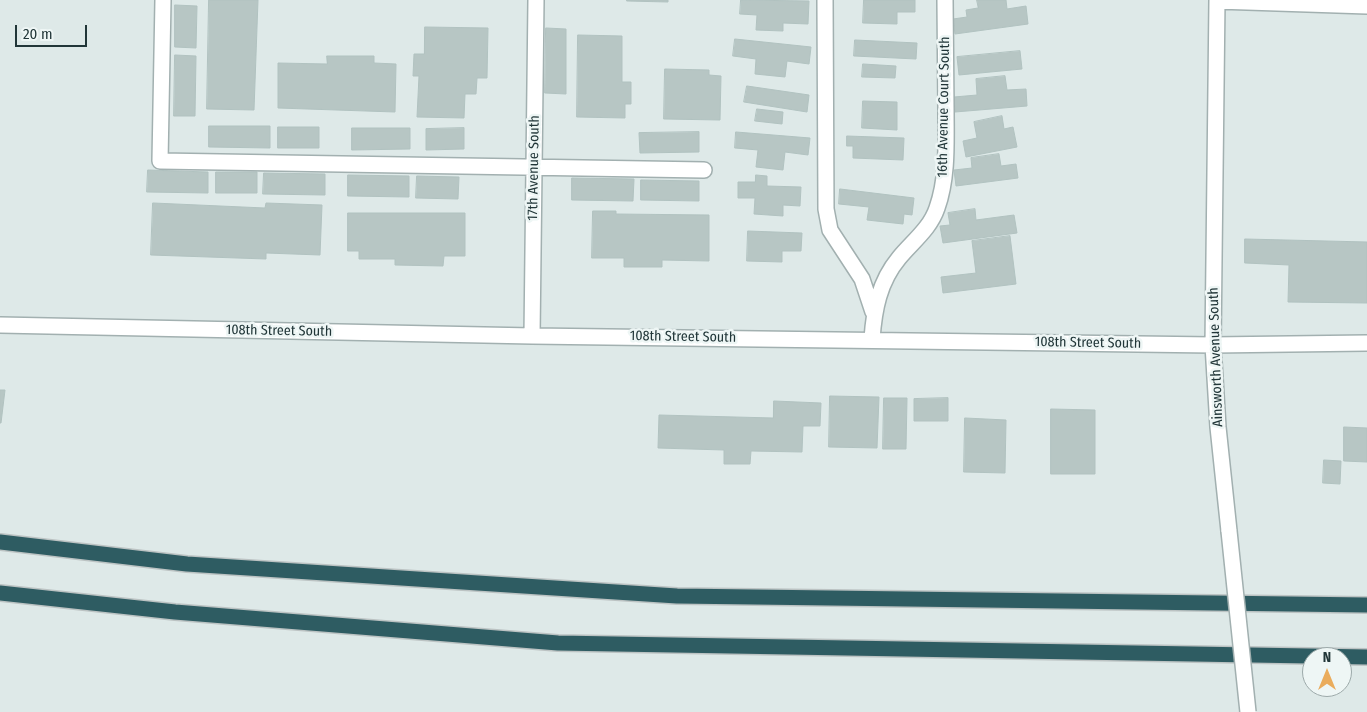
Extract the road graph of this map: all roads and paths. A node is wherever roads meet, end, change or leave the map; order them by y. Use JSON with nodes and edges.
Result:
{"nodes":[{"id":1,"x":163,"y":0,"type":"edge"},
{"id":2,"x":536,"y":0,"type":"edge"},
{"id":3,"x":825,"y":0,"type":"edge"},
{"id":4,"x":945,"y":0,"type":"edge"},
{"id":5,"x":1218,"y":0,"type":"edge"},
{"id":6,"x":1367,"y":6,"type":"edge"},
{"id":7,"x":534,"y":167,"type":"junction"},
{"id":8,"x":704,"y":170,"type":"dead end"},
{"id":9,"x":873,"y":314,"type":"junction"},
{"id":10,"x":0,"y":325,"type":"edge"},
{"id":11,"x":532,"y":336,"type":"junction"},
{"id":12,"x":872,"y":339,"type":"junction"},
{"id":13,"x":1367,"y":343,"type":"edge"},
{"id":14,"x":1213,"y":345,"type":"junction"},
{"id":15,"x":0,"y":542,"type":"edge"},
{"id":16,"x":0,"y":593,"type":"edge"},
{"id":17,"x":1367,"y":605,"type":"edge"},
{"id":18,"x":1367,"y":657,"type":"edge"},
{"id":19,"x":1248,"y":712,"type":"edge"}],
"edges":[{"from":1,"to":7,"type":"street"},
{"from":2,"to":7,"type":"street","name":"17th Avenue South"},
{"from":3,"to":9,"type":"street","name":"16th Avenue Court South"},
{"from":4,"to":9,"type":"street","name":"16th Avenue Court South"},
{"from":5,"to":6,"type":"street"},
{"from":5,"to":14,"type":"street","name":"Ainsworth Avenue South"},
{"from":7,"to":8,"type":"street"},
{"from":7,"to":11,"type":"street","name":"17th Avenue South"},
{"from":9,"to":12,"type":"street","name":"16th Avenue Court South"},
{"from":10,"to":11,"type":"street","name":"108th Street South"},
{"from":11,"to":12,"type":"street","name":"108th Street South"},
{"from":12,"to":14,"type":"street","name":"108th Street South"},
{"from":13,"to":14,"type":"street","name":"108th Street South"},
{"from":14,"to":19,"type":"street","name":"Ainsworth Avenue South","bridge":true},
{"from":15,"to":17,"type":"highway"},
{"from":16,"to":18,"type":"highway"}]}
